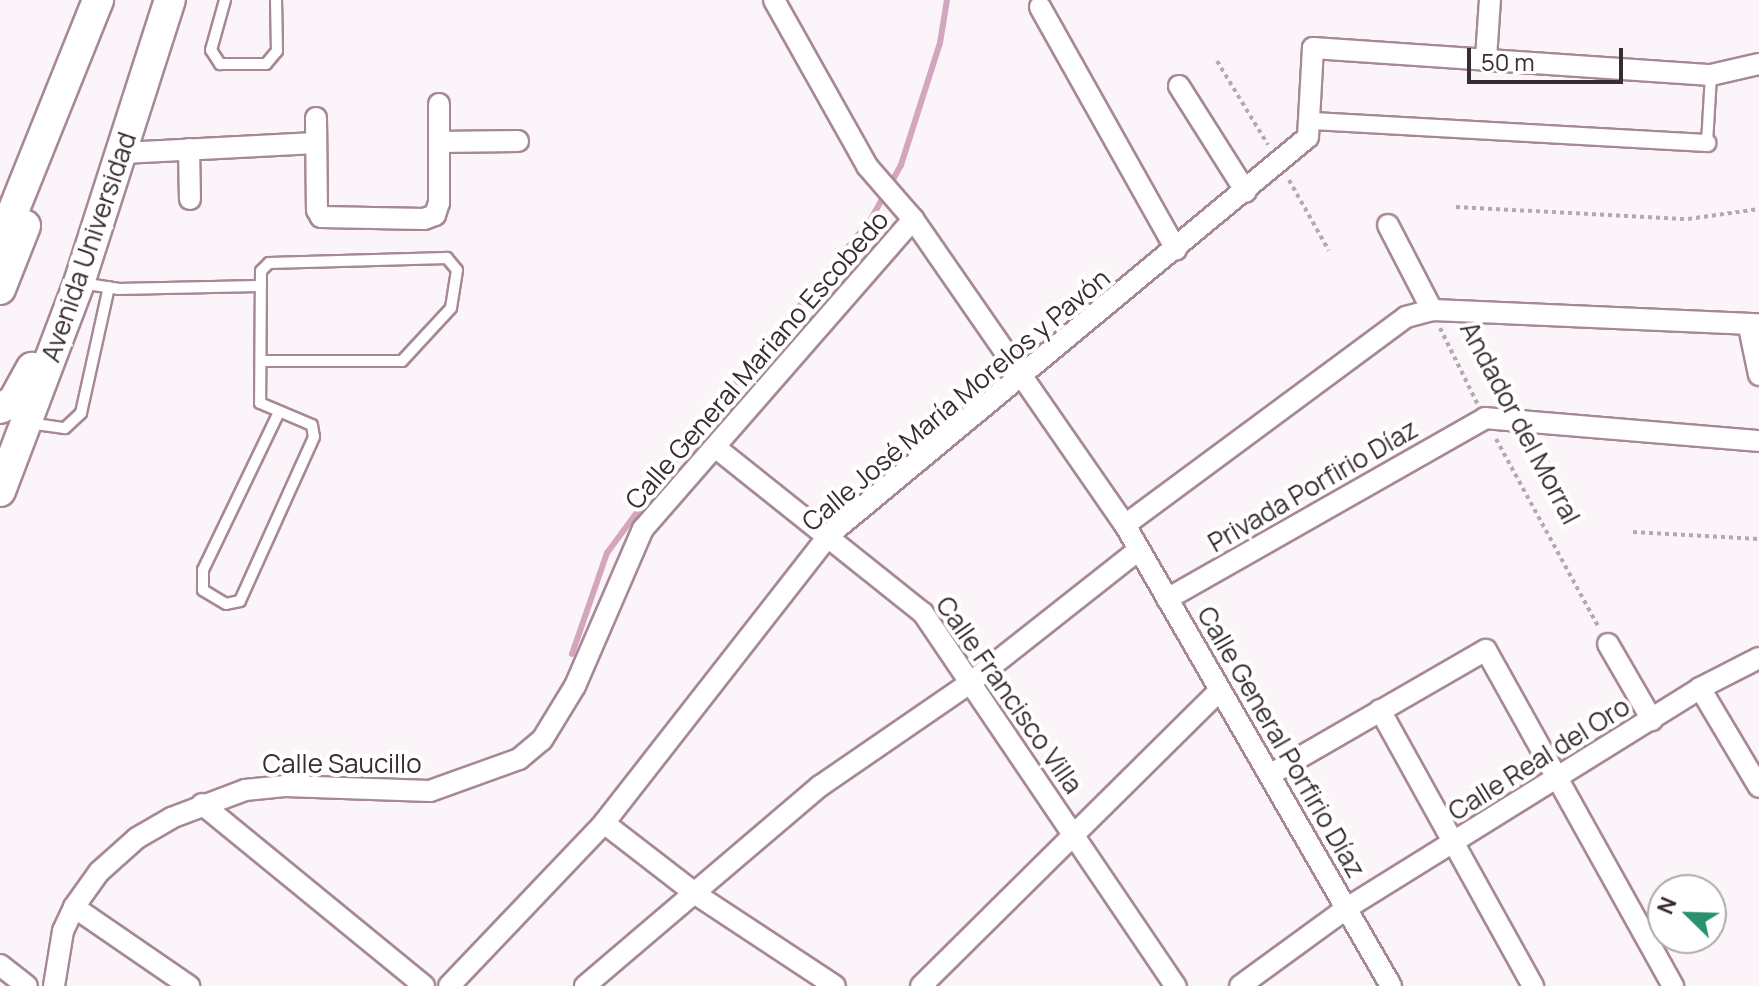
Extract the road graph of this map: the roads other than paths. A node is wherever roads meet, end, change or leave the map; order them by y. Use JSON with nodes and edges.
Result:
{"nodes":[{"id":1,"x":98,"y":0,"type":"edge"},
{"id":2,"x":170,"y":0,"type":"edge"},
{"id":3,"x":225,"y":0,"type":"edge"},
{"id":4,"x":276,"y":0,"type":"edge"},
{"id":5,"x":774,"y":0,"type":"edge"},
{"id":6,"x":1490,"y":0,"type":"edge"},
{"id":7,"x":1040,"y":7,"type":"dead end"},
{"id":8,"x":1486,"y":58,"type":"junction"},
{"id":9,"x":1759,"y":64,"type":"edge"},
{"id":10,"x":1711,"y":75,"type":"junction"},
{"id":11,"x":1179,"y":86,"type":"dead end"},
{"id":12,"x":439,"y":104,"type":"dead end"},
{"id":13,"x":316,"y":118,"type":"dead end"},
{"id":14,"x":1310,"y":129,"type":"junction"},
{"id":15,"x":518,"y":141,"type":"dead end"},
{"id":16,"x":439,"y":142,"type":"junction"},
{"id":17,"x":316,"y":143,"type":"junction"},
{"id":18,"x":1707,"y":143,"type":"joint"},
{"id":19,"x":189,"y":149,"type":"junction"},
{"id":20,"x":123,"y":153,"type":"junction"},
{"id":21,"x":30,"y":173,"type":"junction"},
{"id":22,"x":1246,"y":192,"type":"junction"},
{"id":23,"x":190,"y":199,"type":"dead end"},
{"id":24,"x":908,"y":214,"type":"junction"},
{"id":25,"x":1388,"y":225,"type":"dead end"},
{"id":26,"x":0,"y":244,"type":"edge"},
{"id":27,"x":1176,"y":249,"type":"junction"},
{"id":28,"x":79,"y":283,"type":"junction"},
{"id":29,"x":259,"y":286,"type":"junction"},
{"id":30,"x":109,"y":287,"type":"junction"},
{"id":31,"x":0,"y":289,"type":"edge"},
{"id":32,"x":1432,"y":310,"type":"junction"},
{"id":33,"x":1754,"y":326,"type":"edge"},
{"id":34,"x":262,"y":361,"type":"junction"},
{"id":35,"x":1759,"y":375,"type":"edge"},
{"id":36,"x":1020,"y":376,"type":"junction"},
{"id":37,"x":278,"y":414,"type":"junction"},
{"id":38,"x":13,"y":416,"type":"edge"},
{"id":39,"x":1759,"y":441,"type":"edge"},
{"id":40,"x":715,"y":447,"type":"junction"},
{"id":41,"x":0,"y":491,"type":"edge"},
{"id":42,"x":1125,"y":525,"type":"junction"},
{"id":43,"x":830,"y":534,"type":"junction"},
{"id":44,"x":1137,"y":551,"type":"junction"},
{"id":45,"x":1167,"y":599,"type":"junction"},
{"id":46,"x":1608,"y":644,"type":"road end"},
{"id":47,"x":1759,"y":658,"type":"edge"},
{"id":48,"x":970,"y":683,"type":"junction"},
{"id":49,"x":1700,"y":688,"type":"junction"},
{"id":50,"x":1218,"y":692,"type":"junction"},
{"id":51,"x":1380,"y":710,"type":"junction"},
{"id":52,"x":1652,"y":720,"type":"junction"},
{"id":53,"x":492,"y":772,"type":"joint"},
{"id":54,"x":1271,"y":774,"type":"junction"},
{"id":55,"x":1558,"y":781,"type":"junction"},
{"id":56,"x":1759,"y":787,"type":"edge"},
{"id":57,"x":202,"y":804,"type":"junction"},
{"id":58,"x":604,"y":823,"type":"junction"},
{"id":59,"x":1075,"y":834,"type":"junction"},
{"id":60,"x":1450,"y":845,"type":"junction"},
{"id":61,"x":697,"y":895,"type":"junction"},
{"id":62,"x":74,"y":907,"type":"junction"},
{"id":63,"x":1347,"y":908,"type":"junction"},
{"id":64,"x":0,"y":965,"type":"edge"},
{"id":65,"x":20,"y":983,"type":"edge"},
{"id":66,"x":54,"y":986,"type":"edge"},
{"id":67,"x":189,"y":986,"type":"edge"},
{"id":68,"x":424,"y":986,"type":"edge"},
{"id":69,"x":449,"y":986,"type":"edge"},
{"id":70,"x":585,"y":986,"type":"edge"},
{"id":71,"x":835,"y":986,"type":"edge"},
{"id":72,"x":921,"y":986,"type":"edge"},
{"id":73,"x":1176,"y":986,"type":"edge"},
{"id":74,"x":1240,"y":986,"type":"edge"},
{"id":75,"x":1391,"y":986,"type":"edge"},
{"id":76,"x":1533,"y":986,"type":"edge"},
{"id":77,"x":1673,"y":986,"type":"edge"}],
"edges":[{"from":1,"to":21,"type":"main road"},
{"from":2,"to":20,"type":"main road","name":"Avenida Universidad"},
{"from":3,"to":4,"type":"lane"},
{"from":5,"to":24,"type":"street","name":"Calle General Porfirio Díaz"},
{"from":6,"to":8,"type":"street"},
{"from":7,"to":27,"type":"street"},
{"from":8,"to":10,"type":"street"},
{"from":8,"to":14,"type":"street"},
{"from":9,"to":10,"type":"street"},
{"from":10,"to":18,"type":"lane"},
{"from":11,"to":22,"type":"street"},
{"from":12,"to":16,"type":"street"},
{"from":13,"to":17,"type":"street"},
{"from":14,"to":18,"type":"street"},
{"from":14,"to":22,"type":"street","name":"Calle José María Morelos y Pavón"},
{"from":15,"to":16,"type":"street"},
{"from":16,"to":17,"type":"street"},
{"from":17,"to":19,"type":"street"},
{"from":19,"to":20,"type":"street"},
{"from":19,"to":23,"type":"street"},
{"from":20,"to":28,"type":"main road","name":"Avenida Universidad"},
{"from":21,"to":26,"type":"main road"},
{"from":21,"to":31,"type":"main road"},
{"from":22,"to":27,"type":"street","name":"Calle José María Morelos y Pavón"},
{"from":24,"to":36,"type":"street","name":"Calle General Porfirio Díaz"},
{"from":24,"to":40,"type":"street","name":"Calle General Mariano Escobedo"},
{"from":25,"to":32,"type":"street","name":"Andador del Morral"},
{"from":27,"to":36,"type":"street","name":"Calle José María Morelos y Pavón"},
{"from":28,"to":30,"type":"lane"},
{"from":28,"to":38,"type":"main road","name":"Avenida Universidad"},
{"from":29,"to":30,"type":"lane"},
{"from":29,"to":34,"type":"lane"},
{"from":29,"to":34,"type":"lane"},
{"from":30,"to":38,"type":"lane"},
{"from":32,"to":33,"type":"street"},
{"from":32,"to":42,"type":"street"},
{"from":33,"to":35,"type":"street"},
{"from":34,"to":37,"type":"lane"},
{"from":36,"to":42,"type":"street","name":"Calle General Porfirio Díaz"},
{"from":36,"to":43,"type":"street","name":"Calle José María Morelos y Pavón"},
{"from":37,"to":37,"type":"lane"},
{"from":38,"to":41,"type":"main road"},
{"from":39,"to":45,"type":"street","name":"Privada Porfirio Díaz"},
{"from":40,"to":43,"type":"street","name":"Calle Francisco Villa"},
{"from":40,"to":53,"type":"street","name":"Calle General Mariano Escobedo"},
{"from":42,"to":44,"type":"street","name":"Calle General Porfirio Díaz"},
{"from":43,"to":48,"type":"street","name":"Calle Francisco Villa"},
{"from":43,"to":58,"type":"street","name":"Calle José María Morelos y Pavón"},
{"from":44,"to":45,"type":"street","name":"Calle General Porfirio Díaz"},
{"from":44,"to":48,"type":"street"},
{"from":45,"to":50,"type":"street","name":"Calle General Porfirio Díaz"},
{"from":46,"to":52,"type":"street"},
{"from":47,"to":49,"type":"street","name":"Calle Real del Oro"},
{"from":48,"to":59,"type":"street","name":"Calle Francisco Villa"},
{"from":48,"to":61,"type":"street"},
{"from":49,"to":52,"type":"street","name":"Calle Real del Oro"},
{"from":49,"to":56,"type":"street"},
{"from":50,"to":54,"type":"street","name":"Calle General Porfirio Díaz"},
{"from":50,"to":59,"type":"street"},
{"from":51,"to":54,"type":"street"},
{"from":51,"to":55,"type":"street"},
{"from":51,"to":60,"type":"street"},
{"from":52,"to":55,"type":"street","name":"Calle Real del Oro"},
{"from":53,"to":57,"type":"street","name":"Calle Saucillo"},
{"from":54,"to":63,"type":"street","name":"Calle General Porfirio Díaz"},
{"from":55,"to":60,"type":"street","name":"Calle Real del Oro"},
{"from":55,"to":77,"type":"street"},
{"from":57,"to":62,"type":"street","name":"Calle Saucillo"},
{"from":57,"to":68,"type":"street"},
{"from":58,"to":61,"type":"street"},
{"from":58,"to":69,"type":"street","name":"Calle José María Morelos y Pavón"},
{"from":59,"to":72,"type":"street"},
{"from":59,"to":73,"type":"street","name":"Calle Francisco Villa"},
{"from":60,"to":63,"type":"street","name":"Calle Real del Oro"},
{"from":60,"to":76,"type":"street"},
{"from":61,"to":70,"type":"street"},
{"from":61,"to":71,"type":"street"},
{"from":62,"to":66,"type":"street","name":"Calle Saucillo"},
{"from":62,"to":67,"type":"street"},
{"from":63,"to":74,"type":"street","name":"Calle Real del Oro"},
{"from":63,"to":75,"type":"street","name":"Calle General Porfirio Díaz"},
{"from":64,"to":65,"type":"street"}]}
